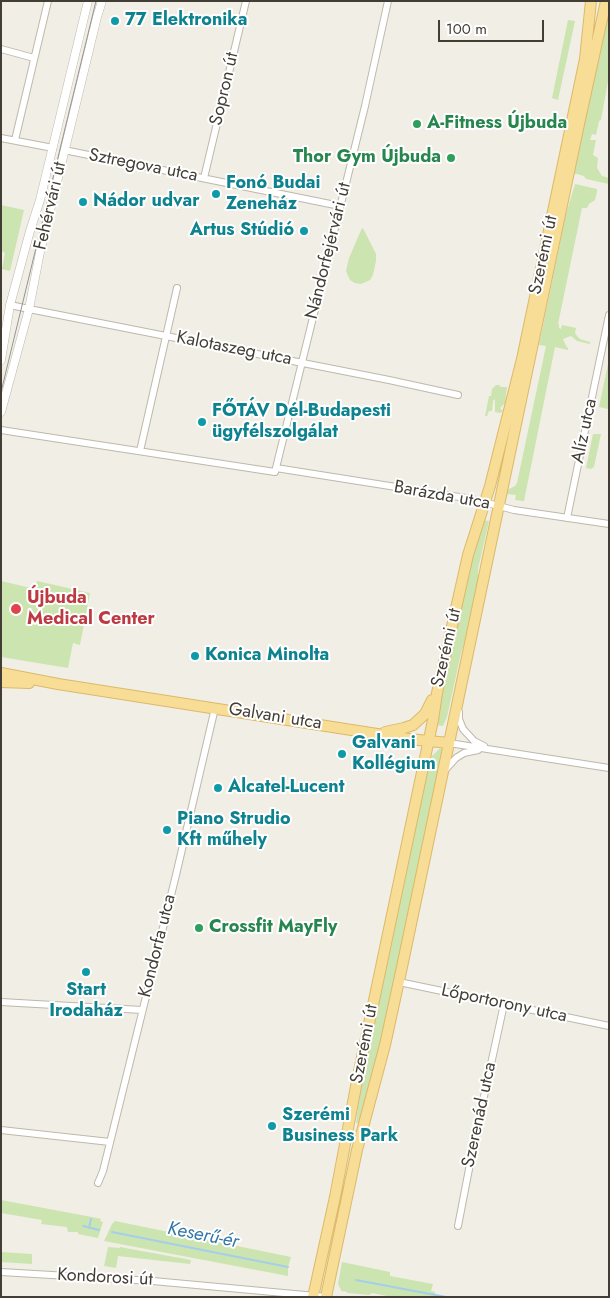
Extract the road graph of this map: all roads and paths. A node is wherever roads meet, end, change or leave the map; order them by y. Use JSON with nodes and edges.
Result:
{"nodes":[{"id":1,"x":48,"y":1,"type":"edge"},
{"id":2,"x":88,"y":1,"type":"edge"},
{"id":3,"x":102,"y":1,"type":"edge"},
{"id":4,"x":246,"y":1,"type":"edge"},
{"id":5,"x":388,"y":1,"type":"edge"},
{"id":6,"x":591,"y":1,"type":"edge"},
{"id":7,"x":606,"y":1,"type":"edge"},
{"id":8,"x":1,"y":49,"type":"edge"},
{"id":9,"x":34,"y":58,"type":"junction"},
{"id":10,"x":1,"y":138,"type":"edge"},
{"id":11,"x":15,"y":140,"type":"junction"},
{"id":12,"x":53,"y":148,"type":"junction"},
{"id":13,"x":64,"y":150,"type":"junction"},
{"id":14,"x":204,"y":178,"type":"junction"},
{"id":15,"x":340,"y":206,"type":"junction"},
{"id":16,"x":177,"y":288,"type":"dead end"},
{"id":17,"x":10,"y":304,"type":"junction"},
{"id":18,"x":29,"y":310,"type":"junction"},
{"id":19,"x":609,"y":315,"type":"edge"},
{"id":20,"x":166,"y":336,"type":"junction"},
{"id":21,"x":1,"y":360,"type":"edge"},
{"id":22,"x":301,"y":363,"type":"junction"},
{"id":23,"x":458,"y":395,"type":"dead end"},
{"id":24,"x":1,"y":412,"type":"edge"},
{"id":25,"x":1,"y":430,"type":"edge"},
{"id":26,"x":140,"y":451,"type":"junction"},
{"id":27,"x":275,"y":470,"type":"junction"},
{"id":28,"x":484,"y":503,"type":"junction"},
{"id":29,"x":500,"y":506,"type":"junction"},
{"id":30,"x":567,"y":518,"type":"junction"},
{"id":31,"x":609,"y":524,"type":"edge"},
{"id":32,"x":1,"y":673,"type":"edge"},
{"id":33,"x":1,"y":682,"type":"edge"},
{"id":34,"x":58,"y":684,"type":"junction"},
{"id":35,"x":436,"y":693,"type":"junction"},
{"id":36,"x":458,"y":703,"type":"junction"},
{"id":37,"x":215,"y":708,"type":"junction"},
{"id":38,"x":372,"y":733,"type":"junction"},
{"id":39,"x":428,"y":741,"type":"junction"},
{"id":40,"x":449,"y":743,"type":"junction"},
{"id":41,"x":492,"y":749,"type":"junction"},
{"id":42,"x":609,"y":768,"type":"edge"},
{"id":43,"x":443,"y":773,"type":"junction"},
{"id":44,"x":399,"y":982,"type":"junction"},
{"id":45,"x":1,"y":1002,"type":"edge"},
{"id":46,"x":504,"y":1004,"type":"junction"},
{"id":47,"x":142,"y":1010,"type":"junction"},
{"id":48,"x":609,"y":1026,"type":"edge"},
{"id":49,"x":1,"y":1130,"type":"edge"},
{"id":50,"x":110,"y":1142,"type":"junction"},
{"id":51,"x":98,"y":1183,"type":"dead end"},
{"id":52,"x":458,"y":1226,"type":"dead end"},
{"id":53,"x":1,"y":1272,"type":"edge"},
{"id":54,"x":313,"y":1296,"type":"edge"},
{"id":55,"x":326,"y":1297,"type":"edge"}],
"edges":[{"from":1,"to":9,"type":"street"},
{"from":2,"to":12,"type":"street","name":"Fehérvári út"},
{"from":3,"to":13,"type":"street","name":"Fehérvári út"},
{"from":4,"to":14,"type":"street","name":"Sopron út"},
{"from":5,"to":15,"type":"street","name":"Nándorfejérvári út"},
{"from":6,"to":28,"type":"main road","name":"Szerémi út"},
{"from":7,"to":29,"type":"main road","name":"Szerémi út"},
{"from":8,"to":9,"type":"street"},
{"from":9,"to":11,"type":"street"},
{"from":10,"to":11,"type":"street"},
{"from":11,"to":12,"type":"street"},
{"from":12,"to":17,"type":"street","name":"Fehérvári út"},
{"from":13,"to":14,"type":"street","name":"Sztregova utca"},
{"from":13,"to":18,"type":"street","name":"Fehérvári út"},
{"from":14,"to":15,"type":"street","name":"Sztregova utca"},
{"from":15,"to":22,"type":"street","name":"Nándorfejérvári út"},
{"from":16,"to":20,"type":"street"},
{"from":17,"to":18,"type":"street","name":"Kalotaszeg utca"},
{"from":17,"to":21,"type":"street","name":"Fehérvári út"},
{"from":18,"to":20,"type":"street","name":"Kalotaszeg utca"},
{"from":18,"to":24,"type":"street","name":"Fehérvári út"},
{"from":19,"to":30,"type":"street","name":"Alíz utca"},
{"from":20,"to":22,"type":"street","name":"Kalotaszeg utca"},
{"from":20,"to":26,"type":"street"},
{"from":22,"to":23,"type":"street","name":"Kalotaszeg utca"},
{"from":22,"to":27,"type":"street","name":"Nándorfejérvári út"},
{"from":25,"to":26,"type":"street","name":"Barázda utca"},
{"from":26,"to":27,"type":"street","name":"Barázda utca"},
{"from":27,"to":28,"type":"street","name":"Barázda utca"},
{"from":28,"to":29,"type":"street","name":"Barázda utca"},
{"from":28,"to":35,"type":"main road","name":"Szerémi út"},
{"from":29,"to":30,"type":"street","name":"Barázda utca"},
{"from":29,"to":36,"type":"main road","name":"Szerémi út"},
{"from":30,"to":31,"type":"street","name":"Barázda utca"},
{"from":32,"to":34,"type":"main road","name":"Galvani utca"},
{"from":33,"to":34,"type":"main road","name":"Galvani utca"},
{"from":34,"to":37,"type":"main road","name":"Galvani utca"},
{"from":35,"to":38,"type":"main road"},
{"from":35,"to":39,"type":"main road","name":"Szerémi út"},
{"from":36,"to":40,"type":"main road","name":"Szerémi út"},
{"from":36,"to":41,"type":"street","name":"Galvani utca"},
{"from":37,"to":38,"type":"main road","name":"Galvani utca"},
{"from":37,"to":47,"type":"street","name":"Kondorfa utca"},
{"from":38,"to":39,"type":"main road","name":"Galvani utca"},
{"from":39,"to":40,"type":"main road","name":"Galvani utca"},
{"from":39,"to":54,"type":"main road","name":"Szerémi út"},
{"from":40,"to":41,"type":"street","name":"Galvani utca"},
{"from":40,"to":43,"type":"main road","name":"Szerémi út"},
{"from":41,"to":42,"type":"street","name":"Galvani utca"},
{"from":41,"to":43,"type":"street","name":"Galvani utca"},
{"from":43,"to":44,"type":"main road","name":"Szerémi út"},
{"from":44,"to":46,"type":"street","name":"Lőportorony utca"},
{"from":44,"to":55,"type":"main road","name":"Szerémi út"},
{"from":45,"to":47,"type":"street"},
{"from":46,"to":48,"type":"street","name":"Lőportorony utca"},
{"from":46,"to":52,"type":"street","name":"Szerenád utca"},
{"from":47,"to":50,"type":"street","name":"Kondorfa utca"},
{"from":49,"to":50,"type":"street"},
{"from":50,"to":51,"type":"street","name":"Kondorfa utca"},
{"from":53,"to":54,"type":"street","name":"Kondorosi út"},
{"from":54,"to":55,"type":"street","name":"Kondorosi út"}]}
